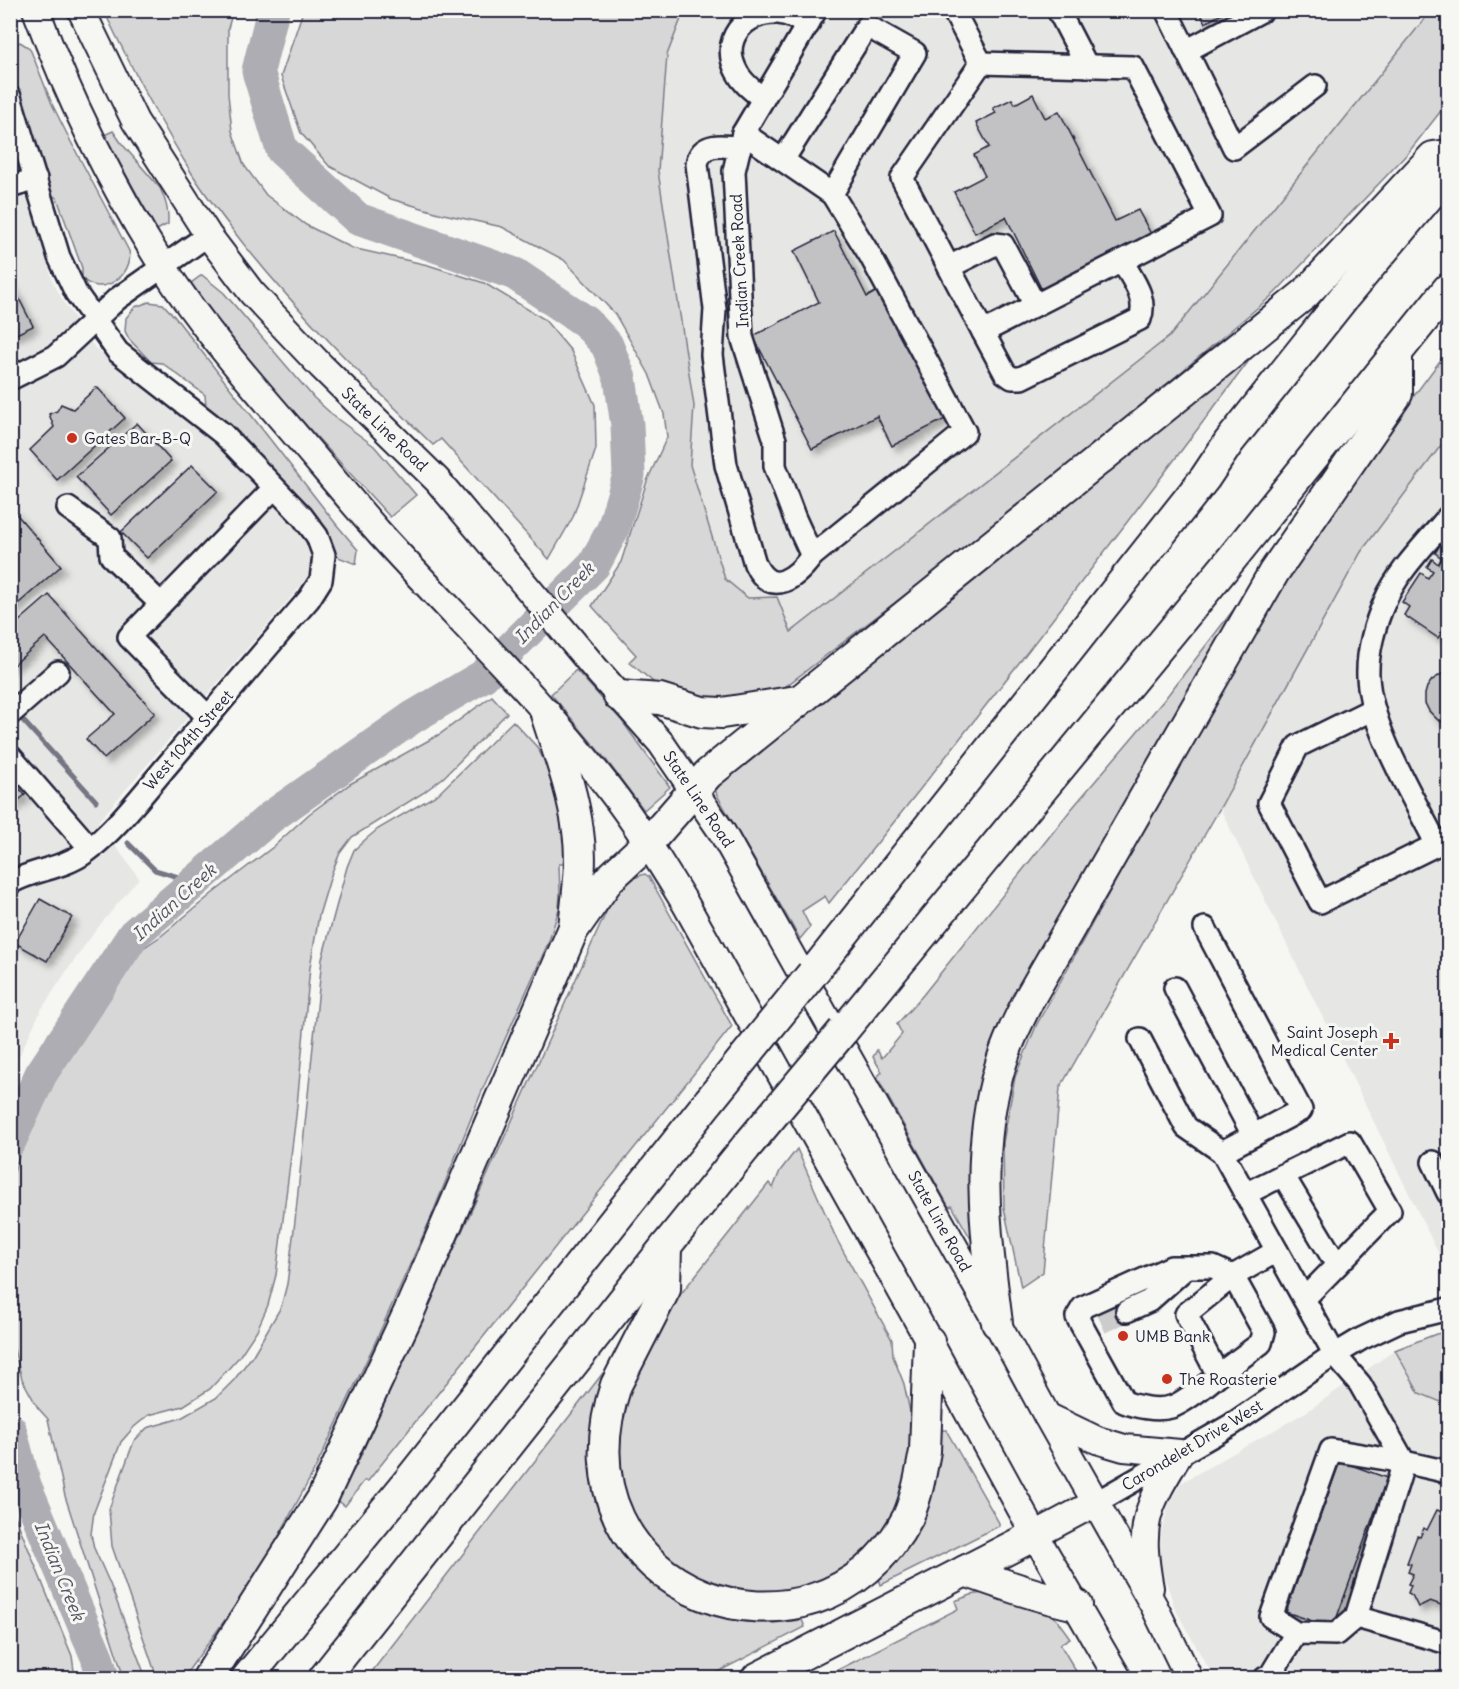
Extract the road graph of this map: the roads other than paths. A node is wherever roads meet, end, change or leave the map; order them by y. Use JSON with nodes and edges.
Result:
{"nodes":[{"id":1,"x":36,"y":10,"type":"edge"},
{"id":2,"x":81,"y":10,"type":"edge"},
{"id":3,"x":953,"y":10,"type":"edge"},
{"id":4,"x":1058,"y":10,"type":"edge"},
{"id":5,"x":1166,"y":10,"type":"edge"},
{"id":6,"x":1263,"y":10,"type":"edge"},
{"id":7,"x":812,"y":18,"type":"edge"},
{"id":8,"x":1186,"y":51,"type":"junction"},
{"id":9,"x":981,"y":63,"type":"junction"},
{"id":10,"x":1087,"y":66,"type":"junction"},
{"id":11,"x":1315,"y":86,"type":"dead end"},
{"id":12,"x":10,"y":97,"type":"edge"},
{"id":13,"x":764,"y":99,"type":"junction"},
{"id":14,"x":741,"y":140,"type":"junction"},
{"id":15,"x":1449,"y":155,"type":"edge"},
{"id":16,"x":783,"y":160,"type":"junction"},
{"id":17,"x":1449,"y":173,"type":"edge"},
{"id":18,"x":36,"y":179,"type":"junction"},
{"id":19,"x":10,"y":187,"type":"edge"},
{"id":20,"x":832,"y":194,"type":"junction"},
{"id":21,"x":208,"y":235,"type":"junction"},
{"id":22,"x":1122,"y":261,"type":"junction"},
{"id":23,"x":163,"y":266,"type":"junction"},
{"id":24,"x":949,"y":267,"type":"junction"},
{"id":25,"x":1449,"y":289,"type":"edge"},
{"id":26,"x":1035,"y":305,"type":"junction"},
{"id":27,"x":95,"y":320,"type":"junction"},
{"id":28,"x":983,"y":332,"type":"junction"},
{"id":29,"x":1397,"y":353,"type":"junction"},
{"id":30,"x":10,"y":380,"type":"edge"},
{"id":31,"x":274,"y":488,"type":"junction"},
{"id":32,"x":68,"y":508,"type":"dead end"},
{"id":33,"x":1449,"y":517,"type":"edge"},
{"id":34,"x":812,"y":556,"type":"junction"},
{"id":35,"x":161,"y":604,"type":"junction"},
{"id":36,"x":58,"y":672,"type":"dead end"},
{"id":37,"x":619,"y":696,"type":"junction"},
{"id":38,"x":800,"y":701,"type":"junction"},
{"id":39,"x":1373,"y":710,"type":"junction"},
{"id":40,"x":10,"y":714,"type":"edge"},
{"id":41,"x":546,"y":714,"type":"junction"},
{"id":42,"x":208,"y":717,"type":"junction"},
{"id":43,"x":10,"y":756,"type":"edge"},
{"id":44,"x":694,"y":790,"type":"junction"},
{"id":45,"x":1443,"y":842,"type":"edge"},
{"id":46,"x":648,"y":843,"type":"junction"},
{"id":47,"x":90,"y":848,"type":"junction"},
{"id":48,"x":10,"y":883,"type":"edge"},
{"id":49,"x":1205,"y":928,"type":"dead end"},
{"id":50,"x":573,"y":930,"type":"junction"},
{"id":51,"x":1175,"y":988,"type":"dead end"},
{"id":52,"x":1140,"y":1039,"type":"dead end"},
{"id":53,"x":1253,"y":1135,"type":"junction"},
{"id":54,"x":1222,"y":1152,"type":"junction"},
{"id":55,"x":1433,"y":1162,"type":"dead end"},
{"id":56,"x":1284,"y":1175,"type":"junction"},
{"id":57,"x":1448,"y":1191,"type":"edge"},
{"id":58,"x":1245,"y":1194,"type":"junction"},
{"id":59,"x":666,"y":1245,"type":"junction"},
{"id":60,"x":1277,"y":1251,"type":"junction"},
{"id":61,"x":1337,"y":1265,"type":"junction"},
{"id":62,"x":1187,"y":1267,"type":"junction"},
{"id":63,"x":1233,"y":1276,"type":"junction"},
{"id":64,"x":1304,"y":1299,"type":"junction"},
{"id":65,"x":1449,"y":1309,"type":"edge"},
{"id":66,"x":1127,"y":1311,"type":"tunnel mouth"},
{"id":67,"x":998,"y":1323,"type":"junction"},
{"id":68,"x":929,"y":1341,"type":"junction"},
{"id":69,"x":1335,"y":1355,"type":"junction"},
{"id":70,"x":1218,"y":1375,"type":"junction"},
{"id":71,"x":1047,"y":1416,"type":"junction"},
{"id":72,"x":1179,"y":1453,"type":"junction"},
{"id":73,"x":1404,"y":1462,"type":"junction"},
{"id":74,"x":1449,"y":1472,"type":"edge"},
{"id":75,"x":1095,"y":1503,"type":"junction"},
{"id":76,"x":1035,"y":1535,"type":"junction"},
{"id":77,"x":965,"y":1571,"type":"junction"},
{"id":78,"x":1077,"y":1605,"type":"junction"},
{"id":79,"x":1154,"y":1606,"type":"junction"},
{"id":80,"x":1356,"y":1617,"type":"junction"},
{"id":81,"x":1296,"y":1633,"type":"junction"},
{"id":82,"x":1449,"y":1643,"type":"edge"},
{"id":83,"x":208,"y":1678,"type":"edge"},
{"id":84,"x":247,"y":1678,"type":"edge"},
{"id":85,"x":324,"y":1678,"type":"edge"},
{"id":86,"x":757,"y":1678,"type":"edge"},
{"id":87,"x":1118,"y":1678,"type":"edge"},
{"id":88,"x":1189,"y":1678,"type":"edge"},
{"id":89,"x":1265,"y":1678,"type":"edge"}],
"edges":[{"from":1,"to":23,"type":"main road"},
{"from":2,"to":21,"type":"main road","name":"State Line Road"},
{"from":3,"to":9,"type":"street"},
{"from":4,"to":10,"type":"street"},
{"from":5,"to":8,"type":"street"},
{"from":6,"to":8,"type":"street"},
{"from":7,"to":13,"type":"street","name":"Indian Creek Road"},
{"from":7,"to":13,"type":"street"},
{"from":8,"to":11,"type":"street"},
{"from":9,"to":10,"type":"street"},
{"from":9,"to":24,"type":"street"},
{"from":10,"to":22,"type":"street"},
{"from":12,"to":18,"type":"street"},
{"from":13,"to":14,"type":"street","name":"Indian Creek Road"},
{"from":14,"to":16,"type":"street"},
{"from":14,"to":34,"type":"street","name":"Indian Creek Road"},
{"from":14,"to":34,"type":"street"},
{"from":15,"to":38,"type":"highway"},
{"from":16,"to":20,"type":"street"},
{"from":16,"to":20,"type":"street"},
{"from":17,"to":84,"type":"highway","bridge":true},
{"from":18,"to":19,"type":"street"},
{"from":18,"to":27,"type":"street"},
{"from":20,"to":34,"type":"street"},
{"from":21,"to":23,"type":"street"},
{"from":21,"to":37,"type":"main road","name":"State Line Road"},
{"from":22,"to":26,"type":"street"},
{"from":22,"to":28,"type":"street"},
{"from":23,"to":27,"type":"street"},
{"from":23,"to":41,"type":"main road"},
{"from":24,"to":26,"type":"street"},
{"from":24,"to":28,"type":"street"},
{"from":25,"to":29,"type":"highway"},
{"from":26,"to":28,"type":"street"},
{"from":27,"to":30,"type":"street"},
{"from":27,"to":31,"type":"street"},
{"from":29,"to":59,"type":"highway","bridge":true},
{"from":29,"to":67,"type":"highway"},
{"from":31,"to":35,"type":"street"},
{"from":31,"to":42,"type":"street","name":"West 104th Street"},
{"from":32,"to":35,"type":"street"},
{"from":33,"to":39,"type":"street"},
{"from":35,"to":42,"type":"street"},
{"from":36,"to":40,"type":"street"},
{"from":37,"to":38,"type":"highway"},
{"from":37,"to":44,"type":"main road","name":"State Line Road"},
{"from":38,"to":44,"type":"highway"},
{"from":39,"to":45,"type":"street"},
{"from":39,"to":45,"type":"street"},
{"from":41,"to":46,"type":"main road"},
{"from":41,"to":50,"type":"highway"},
{"from":42,"to":47,"type":"street","name":"West 104th Street"},
{"from":43,"to":47,"type":"street"},
{"from":44,"to":46,"type":"highway"},
{"from":44,"to":67,"type":"main road","name":"State Line Road"},
{"from":46,"to":50,"type":"highway"},
{"from":46,"to":68,"type":"main road"},
{"from":47,"to":48,"type":"street","name":"West 104th Street"},
{"from":49,"to":53,"type":"street"},
{"from":50,"to":83,"type":"highway"},
{"from":51,"to":53,"type":"street"},
{"from":52,"to":54,"type":"street"},
{"from":53,"to":54,"type":"street"},
{"from":54,"to":58,"type":"street"},
{"from":55,"to":57,"type":"street"},
{"from":56,"to":58,"type":"street"},
{"from":56,"to":61,"type":"street"},
{"from":56,"to":61,"type":"street"},
{"from":58,"to":60,"type":"street"},
{"from":59,"to":68,"type":"highway"},
{"from":59,"to":85,"type":"highway"},
{"from":60,"to":63,"type":"street"},
{"from":60,"to":64,"type":"street"},
{"from":61,"to":64,"type":"street"},
{"from":62,"to":63,"type":"street"},
{"from":62,"to":66,"type":"street"},
{"from":62,"to":70,"type":"street"},
{"from":63,"to":70,"type":"street"},
{"from":63,"to":70,"type":"street"},
{"from":64,"to":69,"type":"street"},
{"from":65,"to":69,"type":"street","name":"Carondelet Drive West"},
{"from":67,"to":71,"type":"main road","name":"State Line Road"},
{"from":68,"to":76,"type":"main road"},
{"from":69,"to":72,"type":"street","name":"Carondelet Drive West"},
{"from":69,"to":73,"type":"street"},
{"from":71,"to":72,"type":"main road"},
{"from":71,"to":75,"type":"main road","name":"State Line Road"},
{"from":72,"to":75,"type":"street","name":"Carondelet Drive West"},
{"from":72,"to":79,"type":"main road"},
{"from":73,"to":74,"type":"street"},
{"from":73,"to":80,"type":"street"},
{"from":73,"to":81,"type":"street"},
{"from":75,"to":76,"type":"main road"},
{"from":75,"to":79,"type":"main road","name":"State Line Road"},
{"from":76,"to":77,"type":"highway"},
{"from":76,"to":78,"type":"main road"},
{"from":77,"to":78,"type":"highway"},
{"from":77,"to":86,"type":"highway"},
{"from":78,"to":87,"type":"main road"},
{"from":79,"to":88,"type":"main road","name":"State Line Road"},
{"from":80,"to":81,"type":"street"},
{"from":80,"to":82,"type":"street"},
{"from":81,"to":89,"type":"street"}]}
